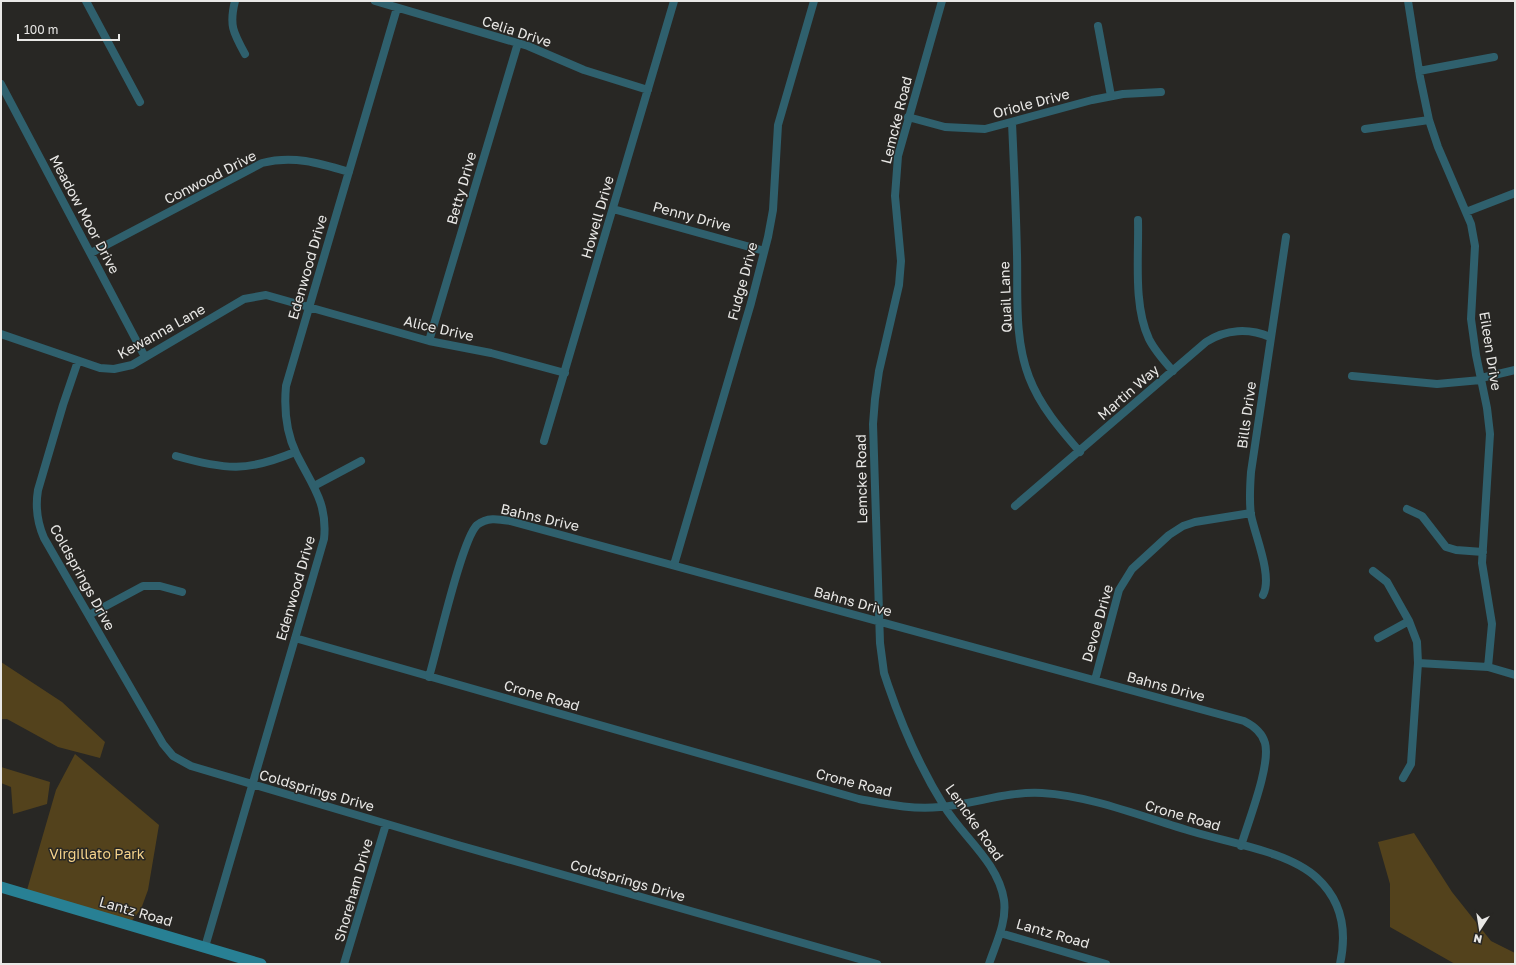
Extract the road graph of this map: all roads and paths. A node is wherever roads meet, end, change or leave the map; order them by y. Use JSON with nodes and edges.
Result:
{"nodes":[{"id":1,"x":86,"y":1,"type":"edge"},
{"id":2,"x":235,"y":1,"type":"edge"},
{"id":3,"x":375,"y":1,"type":"edge"},
{"id":4,"x":674,"y":1,"type":"edge"},
{"id":5,"x":814,"y":1,"type":"edge"},
{"id":6,"x":942,"y":1,"type":"edge"},
{"id":7,"x":1408,"y":1,"type":"edge"},
{"id":8,"x":397,"y":8,"type":"junction"},
{"id":9,"x":1098,"y":26,"type":"dead end"},
{"id":10,"x":518,"y":43,"type":"junction"},
{"id":11,"x":244,"y":54,"type":"dead end"},
{"id":12,"x":1494,"y":57,"type":"dead end"},
{"id":13,"x":1419,"y":71,"type":"junction"},
{"id":14,"x":1,"y":84,"type":"edge"},
{"id":15,"x":648,"y":90,"type":"junction"},
{"id":16,"x":1161,"y":92,"type":"dead end"},
{"id":17,"x":1111,"y":96,"type":"junction"},
{"id":18,"x":140,"y":102,"type":"dead end"},
{"id":19,"x":908,"y":117,"type":"junction"},
{"id":20,"x":1429,"y":120,"type":"junction"},
{"id":21,"x":1012,"y":123,"type":"junction"},
{"id":22,"x":1365,"y":129,"type":"dead end"},
{"id":23,"x":349,"y":172,"type":"junction"},
{"id":24,"x":1515,"y":193,"type":"edge"},
{"id":25,"x":613,"y":209,"type":"junction"},
{"id":26,"x":1466,"y":212,"type":"junction"},
{"id":27,"x":1138,"y":220,"type":"dead end"},
{"id":28,"x":1286,"y":237,"type":"dead end"},
{"id":29,"x":764,"y":251,"type":"junction"},
{"id":30,"x":91,"y":254,"type":"junction"},
{"id":31,"x":309,"y":306,"type":"junction"},
{"id":32,"x":1,"y":334,"type":"edge"},
{"id":33,"x":1270,"y":337,"type":"junction"},
{"id":34,"x":429,"y":341,"type":"junction"},
{"id":35,"x":145,"y":357,"type":"junction"},
{"id":36,"x":78,"y":361,"type":"junction"},
{"id":37,"x":1515,"y":370,"type":"edge"},
{"id":38,"x":1173,"y":371,"type":"junction"},
{"id":39,"x":565,"y":373,"type":"junction"},
{"id":40,"x":1352,"y":376,"type":"dead end"},
{"id":41,"x":1481,"y":379,"type":"junction"},
{"id":42,"x":544,"y":441,"type":"dead end"},
{"id":43,"x":295,"y":452,"type":"junction"},
{"id":44,"x":1080,"y":452,"type":"junction"},
{"id":45,"x":176,"y":456,"type":"dead end"},
{"id":46,"x":361,"y":460,"type":"dead end"},
{"id":47,"x":314,"y":486,"type":"junction"},
{"id":48,"x":1015,"y":506,"type":"dead end"},
{"id":49,"x":1407,"y":508,"type":"dead end"},
{"id":50,"x":1251,"y":513,"type":"junction"},
{"id":51,"x":1483,"y":552,"type":"junction"},
{"id":52,"x":674,"y":565,"type":"junction"},
{"id":53,"x":1373,"y":571,"type":"dead end"},
{"id":54,"x":182,"y":592,"type":"dead end"},
{"id":55,"x":1263,"y":595,"type":"dead end"},
{"id":56,"x":89,"y":615,"type":"junction"},
{"id":57,"x":1409,"y":621,"type":"junction"},
{"id":58,"x":879,"y":622,"type":"junction"},
{"id":59,"x":295,"y":638,"type":"junction"},
{"id":60,"x":1378,"y":638,"type":"dead end"},
{"id":61,"x":1418,"y":664,"type":"junction"},
{"id":62,"x":1488,"y":667,"type":"junction"},
{"id":63,"x":1515,"y":675,"type":"edge"},
{"id":64,"x":429,"y":676,"type":"junction"},
{"id":65,"x":1094,"y":680,"type":"junction"},
{"id":66,"x":1403,"y":778,"type":"dead end"},
{"id":67,"x":252,"y":784,"type":"junction"},
{"id":68,"x":944,"y":806,"type":"junction"},
{"id":69,"x":386,"y":824,"type":"junction"},
{"id":70,"x":1241,"y":846,"type":"junction"},
{"id":71,"x":1,"y":887,"type":"edge"},
{"id":72,"x":1000,"y":933,"type":"junction"},
{"id":73,"x":205,"y":947,"type":"junction"},
{"id":74,"x":850,"y":960,"type":"edge"},
{"id":75,"x":261,"y":964,"type":"edge"},
{"id":76,"x":344,"y":964,"type":"edge"},
{"id":77,"x":877,"y":964,"type":"edge"},
{"id":78,"x":989,"y":964,"type":"edge"},
{"id":79,"x":1106,"y":964,"type":"edge"},
{"id":80,"x":1340,"y":964,"type":"edge"}],
"edges":[{"from":1,"to":18,"type":"street"},
{"from":2,"to":11,"type":"street"},
{"from":3,"to":8,"type":"street","name":"Celia Drive"},
{"from":4,"to":15,"type":"street","name":"Howell Drive"},
{"from":5,"to":29,"type":"street","name":"Fudge Drive"},
{"from":6,"to":19,"type":"street","name":"Lemcke Road"},
{"from":7,"to":13,"type":"street","name":"Eileen Drive"},
{"from":8,"to":10,"type":"street","name":"Celia Drive"},
{"from":8,"to":23,"type":"street","name":"Edenwood Drive"},
{"from":9,"to":17,"type":"street"},
{"from":10,"to":15,"type":"street","name":"Celia Drive"},
{"from":10,"to":34,"type":"street","name":"Betty Drive"},
{"from":12,"to":13,"type":"street"},
{"from":13,"to":20,"type":"street","name":"Eileen Drive"},
{"from":14,"to":30,"type":"street","name":"Meadow Moor Drive"},
{"from":15,"to":25,"type":"street","name":"Howell Drive"},
{"from":16,"to":17,"type":"street","name":"Oriole Drive"},
{"from":17,"to":21,"type":"street","name":"Oriole Drive"},
{"from":19,"to":21,"type":"street","name":"Oriole Drive"},
{"from":19,"to":58,"type":"street","name":"Lemcke Road"},
{"from":20,"to":22,"type":"street"},
{"from":20,"to":26,"type":"street","name":"Eileen Drive"},
{"from":21,"to":44,"type":"street","name":"Quail Lane"},
{"from":23,"to":30,"type":"street","name":"Conwood Drive"},
{"from":23,"to":31,"type":"street","name":"Edenwood Drive"},
{"from":24,"to":26,"type":"street"},
{"from":25,"to":29,"type":"street","name":"Penny Drive"},
{"from":25,"to":39,"type":"street","name":"Howell Drive"},
{"from":26,"to":41,"type":"street","name":"Eileen Drive"},
{"from":27,"to":38,"type":"street"},
{"from":28,"to":33,"type":"street","name":"Bills Drive"},
{"from":29,"to":52,"type":"street","name":"Fudge Drive"},
{"from":30,"to":35,"type":"street","name":"Meadow Moor Drive"},
{"from":31,"to":34,"type":"street","name":"Alice Drive"},
{"from":31,"to":35,"type":"street","name":"Kewanna Lane"},
{"from":31,"to":43,"type":"street","name":"Edenwood Drive"},
{"from":32,"to":36,"type":"street","name":"Kewanna Lane"},
{"from":33,"to":38,"type":"street","name":"Martin Way"},
{"from":33,"to":50,"type":"street","name":"Bills Drive"},
{"from":34,"to":39,"type":"street","name":"Alice Drive"},
{"from":35,"to":36,"type":"street","name":"Kewanna Lane"},
{"from":36,"to":56,"type":"street","name":"Coldsprings Drive"},
{"from":37,"to":41,"type":"street"},
{"from":38,"to":44,"type":"street","name":"Martin Way"},
{"from":39,"to":42,"type":"street","name":"Howell Drive"},
{"from":40,"to":41,"type":"street"},
{"from":41,"to":51,"type":"street","name":"Eileen Drive"},
{"from":43,"to":45,"type":"street"},
{"from":43,"to":47,"type":"street","name":"Edenwood Drive"},
{"from":44,"to":48,"type":"street","name":"Martin Way"},
{"from":46,"to":47,"type":"street"},
{"from":47,"to":59,"type":"street","name":"Edenwood Drive"},
{"from":49,"to":51,"type":"street"},
{"from":50,"to":55,"type":"street","name":"Bills Drive"},
{"from":50,"to":65,"type":"street","name":"Devoe Drive"},
{"from":51,"to":62,"type":"street","name":"Eileen Drive"},
{"from":52,"to":58,"type":"street","name":"Bahns Drive"},
{"from":52,"to":64,"type":"street","name":"Bahns Drive"},
{"from":53,"to":57,"type":"street"},
{"from":54,"to":56,"type":"street"},
{"from":56,"to":67,"type":"street","name":"Coldsprings Drive"},
{"from":57,"to":60,"type":"street"},
{"from":57,"to":61,"type":"street"},
{"from":58,"to":65,"type":"street","name":"Bahns Drive"},
{"from":58,"to":68,"type":"street","name":"Lemcke Road"},
{"from":59,"to":64,"type":"street","name":"Crone Road"},
{"from":59,"to":67,"type":"street","name":"Edenwood Drive"},
{"from":61,"to":62,"type":"street"},
{"from":61,"to":66,"type":"street"},
{"from":62,"to":63,"type":"street"},
{"from":64,"to":68,"type":"street","name":"Crone Road"},
{"from":65,"to":70,"type":"street","name":"Bahns Drive"},
{"from":67,"to":69,"type":"street","name":"Coldsprings Drive"},
{"from":67,"to":73,"type":"street","name":"Edenwood Drive"},
{"from":68,"to":70,"type":"street","name":"Crone Road"},
{"from":68,"to":72,"type":"street","name":"Lemcke Road"},
{"from":69,"to":74,"type":"street","name":"Coldsprings Drive"},
{"from":69,"to":76,"type":"street","name":"Shoreham Drive"},
{"from":70,"to":80,"type":"street","name":"Crone Road"},
{"from":71,"to":73,"type":"street","name":"Lantz Road"},
{"from":72,"to":78,"type":"street","name":"Lantz Road"},
{"from":72,"to":79,"type":"street","name":"Lantz Road"},
{"from":73,"to":75,"type":"street","name":"Lantz Road"},
{"from":74,"to":77,"type":"street","name":"Coldsprings Drive"}]}
